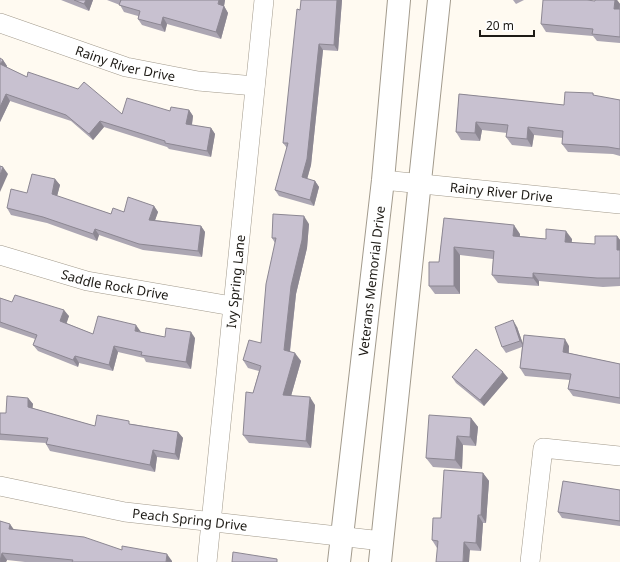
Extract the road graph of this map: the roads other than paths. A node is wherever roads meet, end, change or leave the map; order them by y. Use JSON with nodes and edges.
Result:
{"nodes":[{"id":1,"x":264,"y":0,"type":"edge"},
{"id":2,"x":400,"y":0,"type":"edge"},
{"id":3,"x":439,"y":0,"type":"edge"},
{"id":4,"x":0,"y":23,"type":"edge"},
{"id":5,"x":255,"y":86,"type":"junction"},
{"id":6,"x":384,"y":180,"type":"junction"},
{"id":7,"x":420,"y":184,"type":"junction"},
{"id":8,"x":620,"y":204,"type":"edge"},
{"id":9,"x":0,"y":255,"type":"edge"},
{"id":10,"x":232,"y":306,"type":"junction"},
{"id":11,"x":620,"y":456,"type":"edge"},
{"id":12,"x":0,"y":486,"type":"edge"},
{"id":13,"x":211,"y":522,"type":"junction"},
{"id":14,"x":342,"y":536,"type":"junction"},
{"id":15,"x":382,"y":541,"type":"junction"},
{"id":16,"x":207,"y":562,"type":"edge"},
{"id":17,"x":339,"y":562,"type":"edge"},
{"id":18,"x":380,"y":562,"type":"edge"},
{"id":19,"x":530,"y":562,"type":"edge"}],
"edges":[{"from":1,"to":5,"type":"street","name":"Ivy Spring Lane"},
{"from":2,"to":6,"type":"main road","name":"Veterans Memorial Drive"},
{"from":3,"to":7,"type":"main road"},
{"from":4,"to":5,"type":"street","name":"Rainy River Drive"},
{"from":5,"to":10,"type":"street","name":"Ivy Spring Lane"},
{"from":6,"to":7,"type":"street","name":"Rainy River Drive"},
{"from":6,"to":14,"type":"main road","name":"Veterans Memorial Drive"},
{"from":7,"to":8,"type":"street","name":"Rainy River Drive"},
{"from":7,"to":15,"type":"main road"},
{"from":9,"to":10,"type":"street","name":"Saddle Rock Drive"},
{"from":10,"to":13,"type":"street","name":"Ivy Spring Lane"},
{"from":11,"to":19,"type":"street"},
{"from":12,"to":13,"type":"street","name":"Peach Spring Drive"},
{"from":13,"to":14,"type":"street","name":"Peach Spring Drive"},
{"from":13,"to":16,"type":"street","name":"Ivy Spring Lane"},
{"from":14,"to":15,"type":"street","name":"Peach Spring Drive"},
{"from":14,"to":17,"type":"main road","name":"Veterans Memorial Drive"},
{"from":15,"to":18,"type":"main road"}]}
